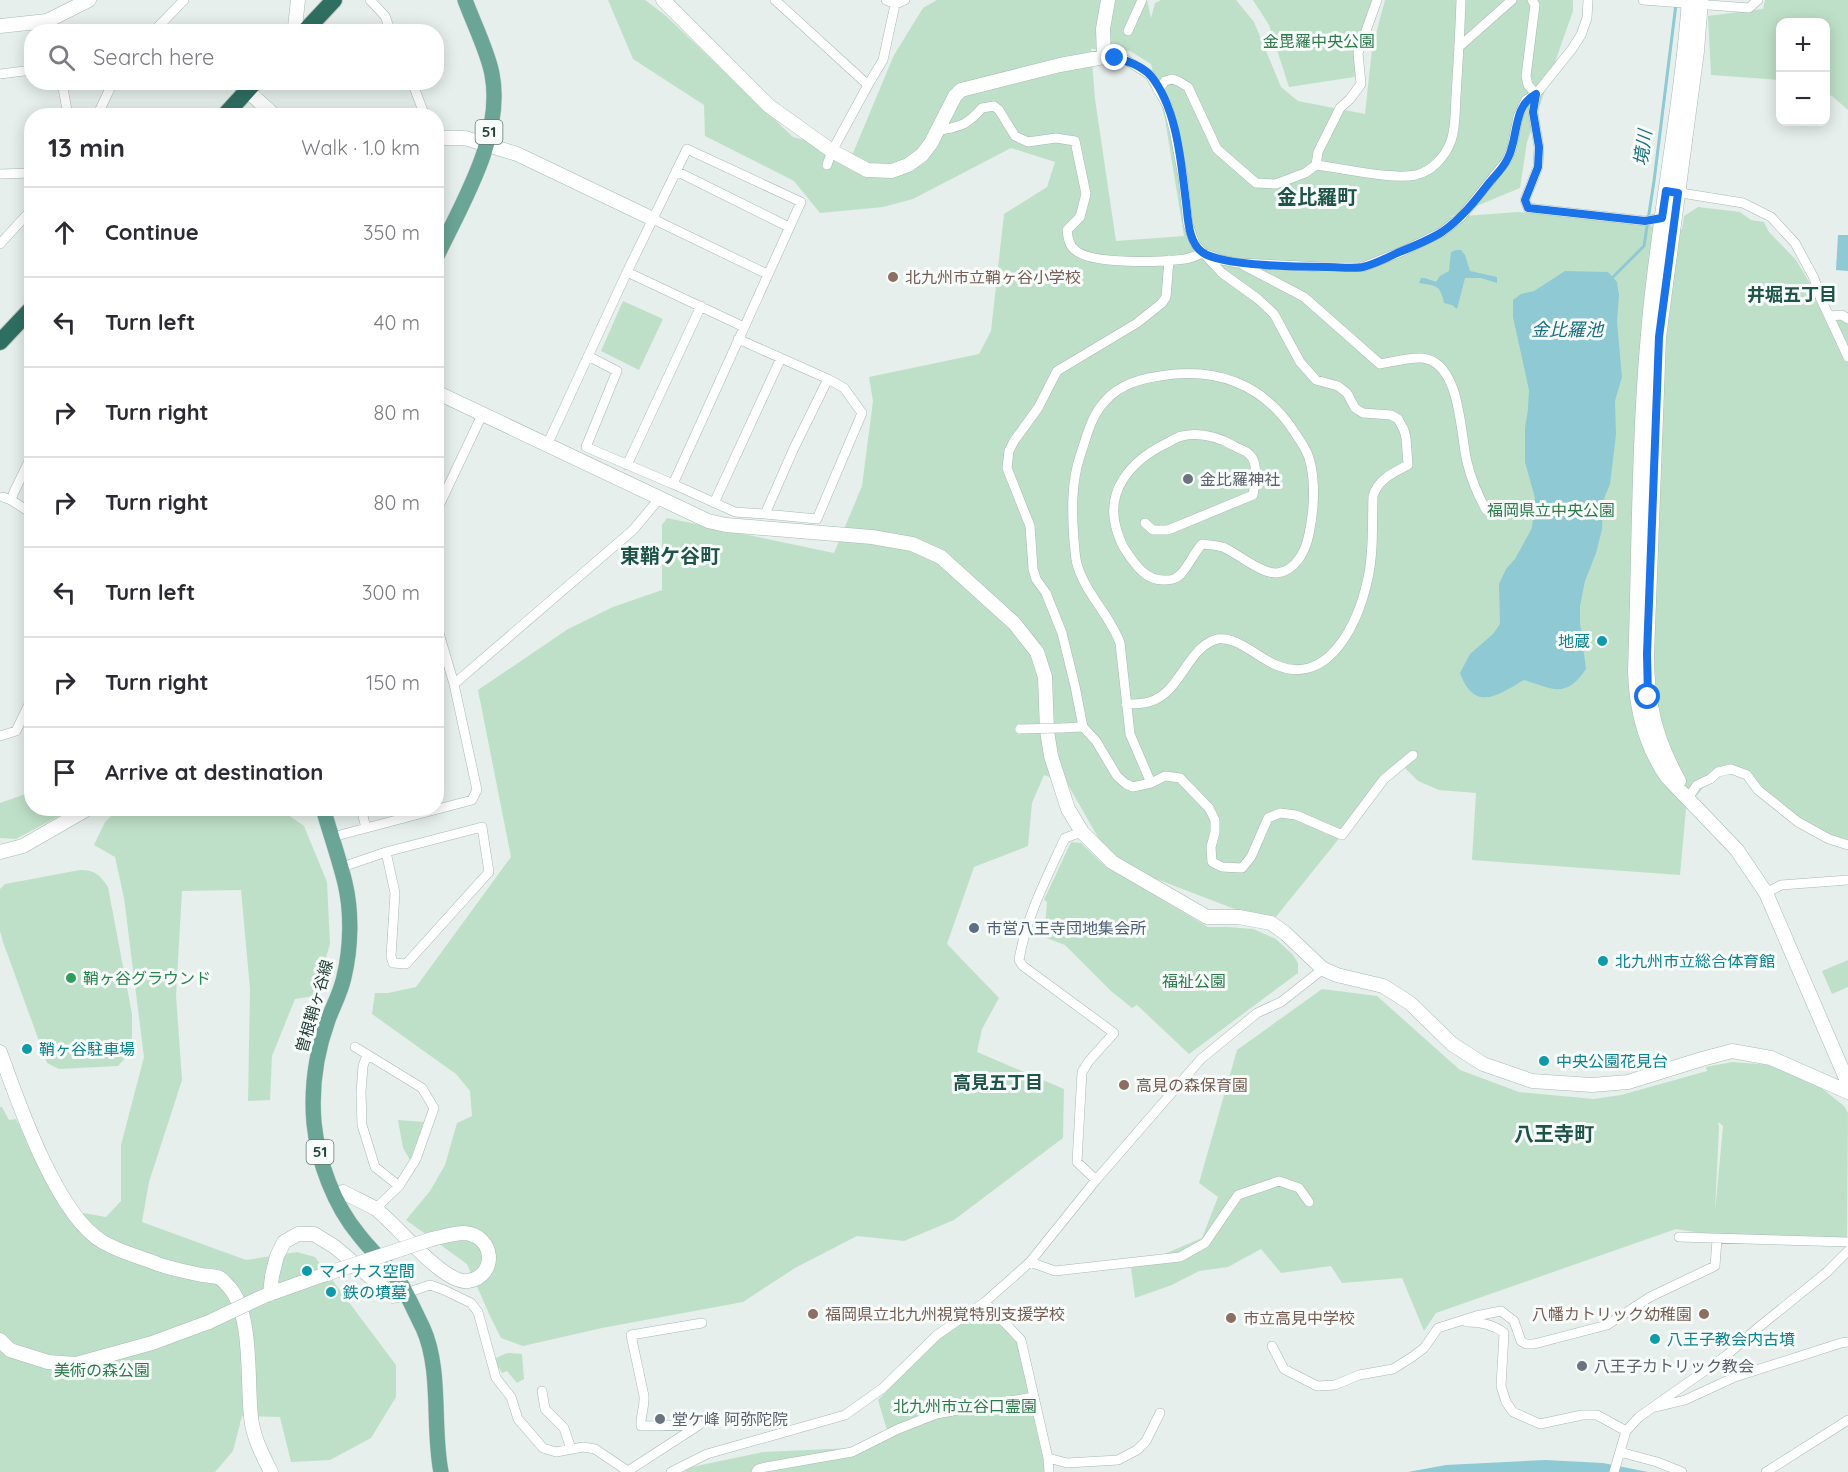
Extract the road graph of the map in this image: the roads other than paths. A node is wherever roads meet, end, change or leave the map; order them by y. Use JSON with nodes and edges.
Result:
{"nodes":[{"id":1,"x":89,"y":0,"type":"edge"},
{"id":2,"x":184,"y":0,"type":"edge"},
{"id":3,"x":298,"y":0,"type":"edge"},
{"id":4,"x":320,"y":0,"type":"edge"},
{"id":5,"x":334,"y":0,"type":"edge"},
{"id":6,"x":370,"y":0,"type":"edge"},
{"id":7,"x":456,"y":0,"type":"edge"},
{"id":8,"x":465,"y":0,"type":"edge"},
{"id":9,"x":663,"y":0,"type":"edge"},
{"id":10,"x":775,"y":0,"type":"edge"},
{"id":11,"x":886,"y":0,"type":"edge"},
{"id":12,"x":1108,"y":0,"type":"edge"},
{"id":13,"x":1142,"y":0,"type":"edge"},
{"id":14,"x":1377,"y":0,"type":"edge"},
{"id":15,"x":1461,"y":0,"type":"edge"},
{"id":16,"x":1512,"y":0,"type":"edge"},
{"id":17,"x":1532,"y":0,"type":"edge"},
{"id":18,"x":1588,"y":0,"type":"edge"},
{"id":19,"x":1643,"y":0,"type":"edge"},
{"id":20,"x":1758,"y":0,"type":"edge"},
{"id":21,"x":899,"y":1,"type":"edge"},
{"id":22,"x":1695,"y":2,"type":"edge"},
{"id":23,"x":52,"y":24,"type":"edge"},
{"id":24,"x":161,"y":24,"type":"edge"},
{"id":25,"x":296,"y":24,"type":"edge"},
{"id":26,"x":301,"y":24,"type":"edge"},
{"id":27,"x":304,"y":24,"type":"edge"},
{"id":28,"x":388,"y":24,"type":"edge"},
{"id":29,"x":0,"y":26,"type":"edge"},
{"id":30,"x":24,"y":26,"type":"edge"},
{"id":31,"x":1128,"y":31,"type":"dead end"},
{"id":32,"x":1460,"y":46,"type":"junction"},
{"id":33,"x":1104,"y":57,"type":"junction"},
{"id":34,"x":24,"y":71,"type":"edge"},
{"id":35,"x":0,"y":74,"type":"edge"},
{"id":36,"x":868,"y":85,"type":"junction"},
{"id":37,"x":63,"y":90,"type":"edge"},
{"id":38,"x":109,"y":90,"type":"edge"},
{"id":39,"x":240,"y":90,"type":"edge"},
{"id":40,"x":242,"y":90,"type":"edge"},
{"id":41,"x":251,"y":90,"type":"edge"},
{"id":42,"x":415,"y":90,"type":"edge"},
{"id":43,"x":1158,"y":90,"type":"junction"},
{"id":44,"x":1536,"y":94,"type":"junction"},
{"id":45,"x":67,"y":108,"type":"edge"},
{"id":46,"x":101,"y":108,"type":"edge"},
{"id":47,"x":220,"y":108,"type":"edge"},
{"id":48,"x":230,"y":108,"type":"edge"},
{"id":49,"x":268,"y":108,"type":"edge"},
{"id":50,"x":422,"y":108,"type":"edge"},
{"id":51,"x":937,"y":131,"type":"junction"},
{"id":52,"x":444,"y":138,"type":"edge"},
{"id":53,"x":482,"y":143,"type":"junction"},
{"id":54,"x":830,"y":158,"type":"junction"},
{"id":55,"x":1316,"y":165,"type":"junction"},
{"id":56,"x":676,"y":171,"type":"junction"},
{"id":57,"x":24,"y":173,"type":"edge"},
{"id":58,"x":0,"y":174,"type":"edge"},
{"id":59,"x":1672,"y":192,"type":"junction"},
{"id":60,"x":24,"y":217,"type":"edge"},
{"id":61,"x":1662,"y":218,"type":"junction"},
{"id":62,"x":653,"y":219,"type":"junction"},
{"id":63,"x":789,"y":227,"type":"junction"},
{"id":64,"x":444,"y":234,"type":"edge"},
{"id":65,"x":0,"y":244,"type":"edge"},
{"id":66,"x":1203,"y":253,"type":"junction"},
{"id":67,"x":1168,"y":260,"type":"junction"},
{"id":68,"x":1238,"y":263,"type":"junction"},
{"id":69,"x":627,"y":272,"type":"junction"},
{"id":70,"x":767,"y":274,"type":"junction"},
{"id":71,"x":701,"y":306,"type":"junction"},
{"id":72,"x":24,"y":316,"type":"edge"},
{"id":73,"x":1829,"y":316,"type":"junction"},
{"id":74,"x":1848,"y":319,"type":"edge"},
{"id":75,"x":744,"y":327,"type":"junction"},
{"id":76,"x":24,"y":329,"type":"edge"},
{"id":77,"x":738,"y":339,"type":"junction"},
{"id":78,"x":0,"y":342,"type":"edge"},
{"id":79,"x":0,"y":354,"type":"edge"},
{"id":80,"x":588,"y":356,"type":"junction"},
{"id":81,"x":1848,"y":357,"type":"edge"},
{"id":82,"x":781,"y":358,"type":"junction"},
{"id":83,"x":828,"y":379,"type":"junction"},
{"id":84,"x":444,"y":396,"type":"edge"},
{"id":85,"x":482,"y":415,"type":"junction"},
{"id":86,"x":547,"y":445,"type":"junction"},
{"id":87,"x":627,"y":465,"type":"junction"},
{"id":88,"x":24,"y":469,"type":"edge"},
{"id":89,"x":673,"y":484,"type":"junction"},
{"id":90,"x":444,"y":495,"type":"edge"},
{"id":91,"x":659,"y":499,"type":"junction"},
{"id":92,"x":714,"y":503,"type":"junction"},
{"id":93,"x":24,"y":509,"type":"edge"},
{"id":94,"x":1486,"y":510,"type":"dead end"},
{"id":95,"x":765,"y":514,"type":"junction"},
{"id":96,"x":1145,"y":523,"type":"dead end"},
{"id":97,"x":444,"y":650,"type":"edge"},
{"id":98,"x":454,"y":684,"type":"junction"},
{"id":99,"x":1126,"y":704,"type":"junction"},
{"id":100,"x":24,"y":714,"type":"edge"},
{"id":101,"x":1083,"y":727,"type":"junction"},
{"id":102,"x":1020,"y":729,"type":"dead end"},
{"id":103,"x":0,"y":736,"type":"edge"},
{"id":104,"x":1413,"y":755,"type":"dead end"},
{"id":105,"x":1150,"y":783,"type":"junction"},
{"id":106,"x":1688,"y":798,"type":"junction"},
{"id":107,"x":444,"y":807,"type":"edge"},
{"id":108,"x":75,"y":816,"type":"edge"},
{"id":109,"x":325,"y":816,"type":"edge"},
{"id":110,"x":334,"y":816,"type":"edge"},
{"id":111,"x":363,"y":816,"type":"edge"},
{"id":112,"x":411,"y":816,"type":"edge"},
{"id":113,"x":366,"y":828,"type":"junction"},
{"id":114,"x":1082,"y":832,"type":"junction"},
{"id":115,"x":340,"y":835,"type":"junction"},
{"id":116,"x":1848,"y":845,"type":"edge"},
{"id":117,"x":0,"y":852,"type":"edge"},
{"id":118,"x":386,"y":852,"type":"junction"},
{"id":119,"x":348,"y":865,"type":"junction"},
{"id":120,"x":1848,"y":880,"type":"edge"},
{"id":121,"x":1766,"y":893,"type":"junction"},
{"id":122,"x":1323,"y":969,"type":"junction"},
{"id":123,"x":355,"y":1047,"type":"dead end"},
{"id":124,"x":0,"y":1052,"type":"edge"},
{"id":125,"x":367,"y":1055,"type":"junction"},
{"id":126,"x":1848,"y":1083,"type":"edge"},
{"id":127,"x":1848,"y":1092,"type":"edge"},
{"id":128,"x":1096,"y":1180,"type":"junction"},
{"id":129,"x":399,"y":1186,"type":"junction"},
{"id":130,"x":343,"y":1192,"type":"junction"},
{"id":131,"x":1309,"y":1202,"type":"dead end"},
{"id":132,"x":375,"y":1209,"type":"junction"},
{"id":133,"x":1679,"y":1237,"type":"dead end"},
{"id":134,"x":1718,"y":1239,"type":"junction"},
{"id":135,"x":1848,"y":1242,"type":"edge"},
{"id":136,"x":1848,"y":1251,"type":"edge"},
{"id":137,"x":1030,"y":1262,"type":"junction"},
{"id":138,"x":410,"y":1292,"type":"junction"},
{"id":139,"x":266,"y":1295,"type":"junction"},
{"id":140,"x":985,"y":1302,"type":"junction"},
{"id":141,"x":1462,"y":1321,"type":"junction"},
{"id":142,"x":702,"y":1323,"type":"dead end"},
{"id":143,"x":0,"y":1340,"type":"edge"},
{"id":144,"x":1848,"y":1342,"type":"edge"},
{"id":145,"x":1272,"y":1346,"type":"dead end"},
{"id":146,"x":542,"y":1391,"type":"dead end"},
{"id":147,"x":1033,"y":1397,"type":"junction"},
{"id":148,"x":1651,"y":1409,"type":"junction"},
{"id":149,"x":1160,"y":1413,"type":"dead end"},
{"id":150,"x":1848,"y":1420,"type":"edge"},
{"id":151,"x":1626,"y":1431,"type":"junction"},
{"id":152,"x":571,"y":1449,"type":"junction"},
{"id":153,"x":1619,"y":1454,"type":"junction"},
{"id":154,"x":1048,"y":1458,"type":"junction"},
{"id":155,"x":271,"y":1472,"type":"edge"},
{"id":156,"x":441,"y":1472,"type":"edge"},
{"id":157,"x":449,"y":1472,"type":"edge"},
{"id":158,"x":628,"y":1472,"type":"edge"},
{"id":159,"x":671,"y":1472,"type":"edge"},
{"id":160,"x":756,"y":1472,"type":"edge"},
{"id":161,"x":1049,"y":1472,"type":"edge"},
{"id":162,"x":1614,"y":1472,"type":"edge"},
{"id":163,"x":1682,"y":1472,"type":"edge"},
{"id":164,"x":1766,"y":1472,"type":"edge"}],
"edges":[{"from":1,"to":23,"type":"street"},
{"from":2,"to":24,"type":"street"},
{"from":3,"to":25,"type":"street"},
{"from":4,"to":26,"type":"highway"},
{"from":5,"to":27,"type":"highway"},
{"from":6,"to":28,"type":"street"},
{"from":7,"to":53,"type":"main road","number":"51"},
{"from":8,"to":53,"type":"main road","number":"51"},
{"from":9,"to":54,"type":"street"},
{"from":10,"to":36,"type":"street"},
{"from":11,"to":21,"type":"street"},
{"from":12,"to":33,"type":"street"},
{"from":13,"to":31,"type":"street"},
{"from":14,"to":55,"type":"street"},
{"from":15,"to":32,"type":"street"},
{"from":16,"to":32,"type":"street"},
{"from":17,"to":44,"type":"street"},
{"from":18,"to":44,"type":"street"},
{"from":19,"to":22,"type":"street"},
{"from":20,"to":22,"type":"street"},
{"from":21,"to":36,"type":"street"},
{"from":22,"to":59,"type":"street"},
{"from":29,"to":30,"type":"street"},
{"from":32,"to":55,"type":"street"},
{"from":33,"to":43,"type":"street"},
{"from":33,"to":51,"type":"street"},
{"from":34,"to":35,"type":"street"},
{"from":36,"to":54,"type":"street"},
{"from":37,"to":45,"type":"street"},
{"from":38,"to":46,"type":"street"},
{"from":39,"to":47,"type":"highway"},
{"from":40,"to":48,"type":"highway"},
{"from":41,"to":49,"type":"street"},
{"from":42,"to":50,"type":"street"},
{"from":43,"to":55,"type":"street"},
{"from":43,"to":66,"type":"street"},
{"from":44,"to":61,"type":"street"},
{"from":44,"to":68,"type":"street"},
{"from":51,"to":54,"type":"street"},
{"from":51,"to":67,"type":"street"},
{"from":52,"to":53,"type":"street"},
{"from":53,"to":62,"type":"street"},
{"from":53,"to":64,"type":"main road","number":"51"},
{"from":56,"to":62,"type":"street"},
{"from":56,"to":63,"type":"street"},
{"from":56,"to":63,"type":"street"},
{"from":57,"to":58,"type":"street"},
{"from":59,"to":61,"type":"street"},
{"from":59,"to":73,"type":"street"},
{"from":59,"to":106,"type":"street"},
{"from":60,"to":65,"type":"street"},
{"from":61,"to":106,"type":"street"},
{"from":62,"to":69,"type":"street"},
{"from":62,"to":70,"type":"street"},
{"from":63,"to":70,"type":"street"},
{"from":66,"to":67,"type":"street"},
{"from":66,"to":68,"type":"street"},
{"from":66,"to":99,"type":"street"},
{"from":67,"to":101,"type":"street"},
{"from":68,"to":94,"type":"street"},
{"from":69,"to":71,"type":"street"},
{"from":69,"to":80,"type":"street"},
{"from":70,"to":75,"type":"street"},
{"from":71,"to":75,"type":"street"},
{"from":71,"to":87,"type":"street"},
{"from":72,"to":78,"type":"highway"},
{"from":73,"to":74,"type":"street"},
{"from":73,"to":81,"type":"street"},
{"from":75,"to":77,"type":"street"},
{"from":76,"to":79,"type":"highway"},
{"from":77,"to":82,"type":"street"},
{"from":77,"to":89,"type":"street"},
{"from":80,"to":86,"type":"street"},
{"from":80,"to":87,"type":"street"},
{"from":82,"to":83,"type":"street"},
{"from":82,"to":92,"type":"street"},
{"from":83,"to":95,"type":"street"},
{"from":83,"to":95,"type":"street"},
{"from":84,"to":85,"type":"street"},
{"from":85,"to":86,"type":"street"},
{"from":85,"to":90,"type":"street"},
{"from":86,"to":91,"type":"street"},
{"from":87,"to":89,"type":"street"},
{"from":88,"to":93,"type":"street"},
{"from":89,"to":92,"type":"street"},
{"from":91,"to":98,"type":"street"},
{"from":91,"to":114,"type":"street"},
{"from":92,"to":95,"type":"street"},
{"from":96,"to":99,"type":"street"},
{"from":97,"to":98,"type":"street"},
{"from":98,"to":107,"type":"street"},
{"from":99,"to":105,"type":"street"},
{"from":100,"to":103,"type":"street"},
{"from":101,"to":102,"type":"street","bridge":true},
{"from":101,"to":105,"type":"street"},
{"from":104,"to":105,"type":"street"},
{"from":106,"to":116,"type":"street"},
{"from":106,"to":121,"type":"street"},
{"from":108,"to":117,"type":"street"},
{"from":109,"to":138,"type":"main road","name":"曽根鞘ヶ谷線","number":"51"},
{"from":110,"to":115,"type":"main road","name":"曽根鞘ヶ谷線","number":"51"},
{"from":111,"to":113,"type":"street"},
{"from":112,"to":113,"type":"street"},
{"from":113,"to":115,"type":"street"},
{"from":114,"to":122,"type":"street"},
{"from":114,"to":128,"type":"street"},
{"from":115,"to":119,"type":"main road","name":"曽根鞘ヶ谷線","number":"51"},
{"from":118,"to":118,"type":"street"},
{"from":118,"to":119,"type":"street"},
{"from":119,"to":130,"type":"main road","name":"曽根鞘ヶ谷線","number":"51"},
{"from":120,"to":121,"type":"street"},
{"from":121,"to":126,"type":"street"},
{"from":122,"to":127,"type":"street"},
{"from":122,"to":128,"type":"street"},
{"from":123,"to":125,"type":"street"},
{"from":124,"to":155,"type":"street"},
{"from":125,"to":129,"type":"street"},
{"from":125,"to":129,"type":"street"},
{"from":128,"to":137,"type":"street"},
{"from":129,"to":132,"type":"street"},
{"from":130,"to":132,"type":"street"},
{"from":130,"to":138,"type":"main road","name":"曽根鞘ヶ谷線","number":"51"},
{"from":131,"to":137,"type":"street"},
{"from":132,"to":139,"type":"street","bridge":true},
{"from":133,"to":134,"type":"street"},
{"from":134,"to":135,"type":"street"},
{"from":134,"to":141,"type":"street"},
{"from":136,"to":148,"type":"street"},
{"from":137,"to":140,"type":"street"},
{"from":138,"to":139,"type":"street"},
{"from":138,"to":152,"type":"street"},
{"from":138,"to":156,"type":"main road","name":"曽根鞘ヶ谷線","number":"51"},
{"from":138,"to":157,"type":"main road","name":"曽根鞘ヶ谷線","number":"51"},
{"from":139,"to":143,"type":"street","bridge":true},
{"from":140,"to":147,"type":"street"},
{"from":140,"to":159,"type":"street"},
{"from":141,"to":145,"type":"street"},
{"from":141,"to":151,"type":"street"},
{"from":142,"to":158,"type":"street"},
{"from":144,"to":148,"type":"street"},
{"from":146,"to":152,"type":"street"},
{"from":147,"to":154,"type":"street"},
{"from":147,"to":160,"type":"street"},
{"from":148,"to":151,"type":"street"},
{"from":149,"to":154,"type":"street"},
{"from":150,"to":164,"type":"street"},
{"from":151,"to":153,"type":"street"},
{"from":152,"to":158,"type":"street"},
{"from":153,"to":162,"type":"street"},
{"from":153,"to":163,"type":"street"},
{"from":154,"to":161,"type":"street"}]}
